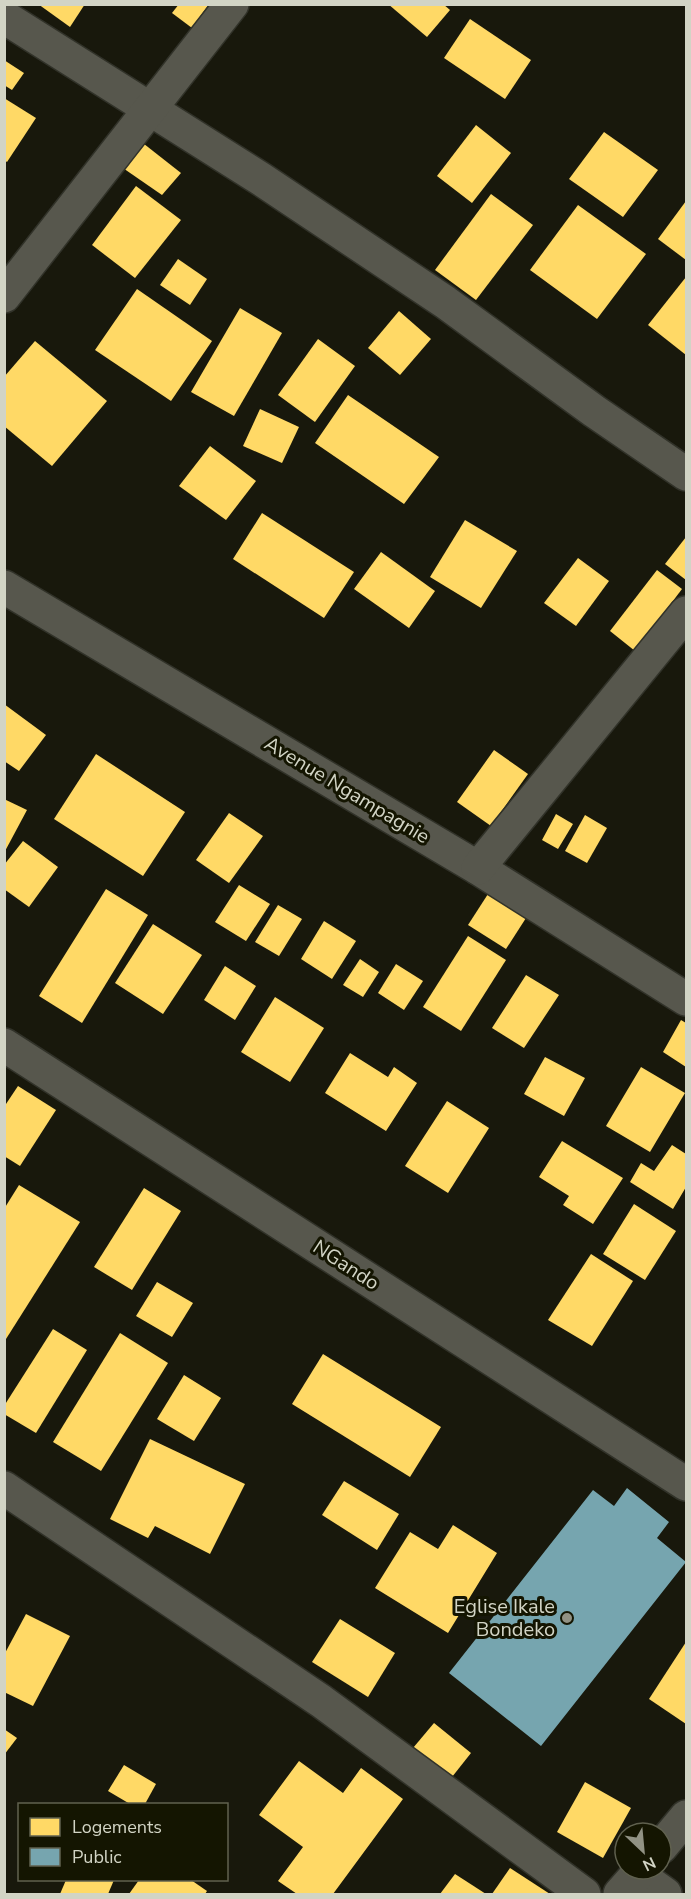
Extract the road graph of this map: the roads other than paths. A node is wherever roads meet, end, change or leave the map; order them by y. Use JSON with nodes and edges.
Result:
{"nodes":[{"id":1,"x":232,"y":4,"type":"edge"},
{"id":2,"x":4,"y":18,"type":"edge"},
{"id":3,"x":149,"y":110,"type":"junction"},
{"id":4,"x":4,"y":296,"type":"edge"},
{"id":5,"x":687,"y":474,"type":"edge"},
{"id":6,"x":4,"y":586,"type":"edge"},
{"id":7,"x":687,"y":613,"type":"edge"},
{"id":8,"x":477,"y":867,"type":"junction"},
{"id":9,"x":687,"y":999,"type":"edge"},
{"id":10,"x":4,"y":1045,"type":"edge"},
{"id":11,"x":687,"y":1484,"type":"edge"},
{"id":12,"x":4,"y":1488,"type":"edge"},
{"id":13,"x":687,"y":1817,"type":"edge"},
{"id":14,"x":673,"y":1833,"type":"edge"},
{"id":15,"x":637,"y":1881,"type":"edge"},
{"id":16,"x":584,"y":1894,"type":"edge"},
{"id":17,"x":665,"y":1894,"type":"edge"}],
"edges":[{"from":1,"to":3,"type":"street"},
{"from":2,"to":3,"type":"street"},
{"from":3,"to":4,"type":"street"},
{"from":3,"to":5,"type":"street"},
{"from":6,"to":8,"type":"street","name":"Avenue Ngampagnie"},
{"from":7,"to":8,"type":"street"},
{"from":8,"to":9,"type":"street","name":"Avenue Ngampagnie"},
{"from":10,"to":11,"type":"street","name":"NGando"},
{"from":12,"to":16,"type":"street"},
{"from":13,"to":14,"type":"street"},
{"from":15,"to":17,"type":"street"}]}
